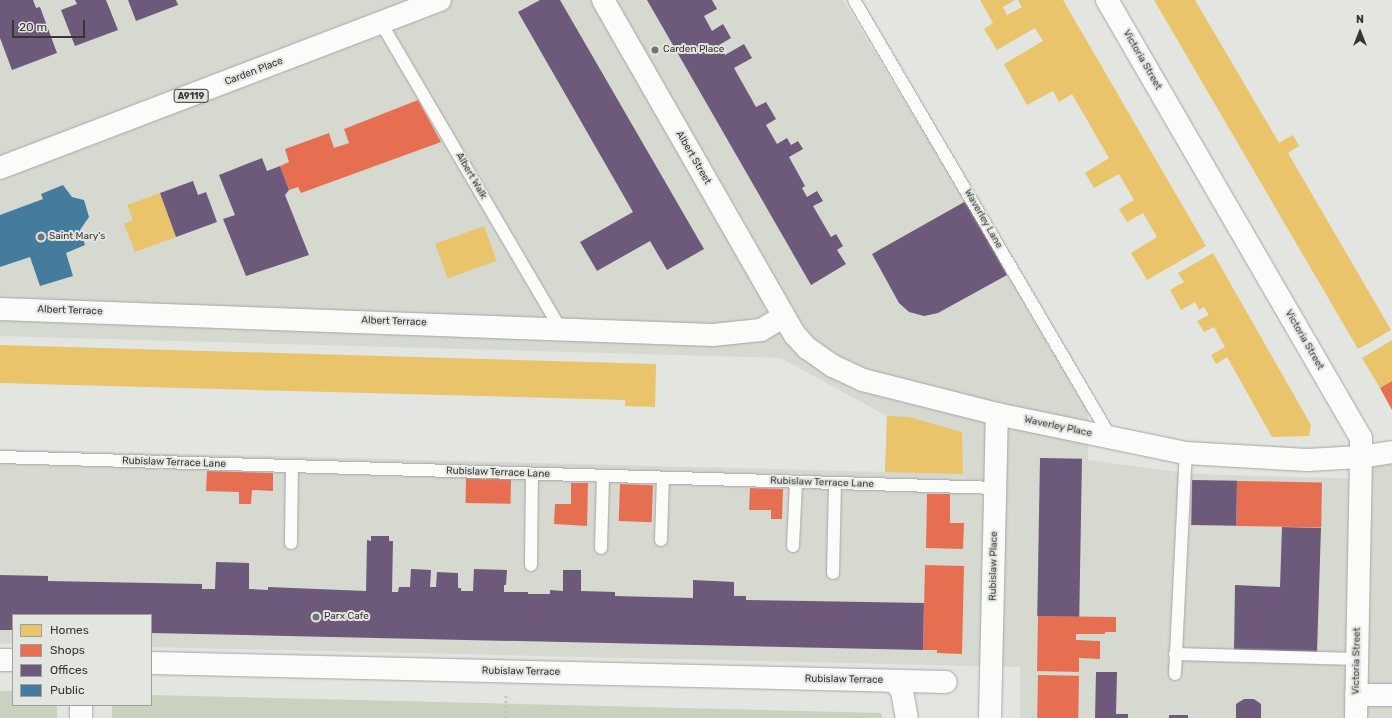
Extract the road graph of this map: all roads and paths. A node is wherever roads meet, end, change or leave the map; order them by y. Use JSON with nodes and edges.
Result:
{"nodes":[{"id":1,"x":440,"y":0,"type":"edge"},
{"id":2,"x":603,"y":0,"type":"edge"},
{"id":3,"x":854,"y":0,"type":"edge"},
{"id":4,"x":1107,"y":0,"type":"edge"},
{"id":5,"x":381,"y":23,"type":"junction"},
{"id":6,"x":0,"y":168,"type":"edge"},
{"id":7,"x":0,"y":309,"type":"edge"},
{"id":8,"x":783,"y":317,"type":"junction"},
{"id":9,"x":560,"y":328,"type":"junction"},
{"id":10,"x":997,"y":414,"type":"junction"},
{"id":11,"x":1111,"y":438,"type":"junction"},
{"id":12,"x":1392,"y":452,"type":"edge"},
{"id":13,"x":1186,"y":453,"type":"junction"},
{"id":14,"x":0,"y":457,"type":"edge"},
{"id":15,"x":1361,"y":457,"type":"junction"},
{"id":16,"x":292,"y":466,"type":"junction"},
{"id":17,"x":532,"y":474,"type":"junction"},
{"id":18,"x":603,"y":476,"type":"junction"},
{"id":19,"x":663,"y":478,"type":"junction"},
{"id":20,"x":796,"y":482,"type":"junction"},
{"id":21,"x":835,"y":483,"type":"junction"},
{"id":22,"x":996,"y":488,"type":"junction"},
{"id":23,"x":661,"y":540,"type":"dead end"},
{"id":24,"x":291,"y":543,"type":"dead end"},
{"id":25,"x":793,"y":546,"type":"dead end"},
{"id":26,"x":600,"y":548,"type":"dead end"},
{"id":27,"x":531,"y":565,"type":"dead end"},
{"id":28,"x":833,"y":573,"type":"dead end"},
{"id":29,"x":1175,"y":654,"type":"junction"},
{"id":30,"x":1357,"y":658,"type":"junction"},
{"id":31,"x":0,"y":660,"type":"edge"},
{"id":32,"x":12,"y":660,"type":"edge"},
{"id":33,"x":152,"y":663,"type":"edge"},
{"id":34,"x":1175,"y":674,"type":"dead end"},
{"id":35,"x":890,"y":681,"type":"junction"},
{"id":36,"x":946,"y":682,"type":"dead end"},
{"id":37,"x":1356,"y":695,"type":"junction"},
{"id":38,"x":1392,"y":695,"type":"edge"},
{"id":39,"x":81,"y":706,"type":"edge"},
{"id":40,"x":81,"y":718,"type":"edge"},
{"id":41,"x":907,"y":718,"type":"edge"},
{"id":42,"x":990,"y":718,"type":"edge"},
{"id":43,"x":1356,"y":718,"type":"edge"}],
"edges":[{"from":1,"to":5,"type":"street","name":"Carden Place","number":"A9119"},
{"from":2,"to":8,"type":"street","name":"Albert Street"},
{"from":3,"to":11,"type":"lane","name":"Waverley Lane"},
{"from":4,"to":15,"type":"street","name":"Victoria Street"},
{"from":5,"to":6,"type":"street","name":"Carden Place","number":"A9119"},
{"from":5,"to":9,"type":"lane","name":"Albert Walk"},
{"from":7,"to":9,"type":"street","name":"Albert Terrace"},
{"from":8,"to":9,"type":"street","name":"Albert Terrace"},
{"from":8,"to":10,"type":"street","name":"Waverley Place"},
{"from":10,"to":11,"type":"street","name":"Waverley Place"},
{"from":10,"to":22,"type":"street","name":"Rubislaw Place"},
{"from":11,"to":13,"type":"street","name":"Waverley Place"},
{"from":12,"to":15,"type":"street","name":"Waverley Place"},
{"from":13,"to":15,"type":"street","name":"Waverley Place"},
{"from":13,"to":29,"type":"lane"},
{"from":14,"to":16,"type":"lane","name":"Rubislaw Terrace Lane"},
{"from":15,"to":30,"type":"street","name":"Victoria Street"},
{"from":16,"to":17,"type":"lane","name":"Rubislaw Terrace Lane"},
{"from":16,"to":24,"type":"lane"},
{"from":17,"to":18,"type":"lane","name":"Rubislaw Terrace Lane"},
{"from":17,"to":27,"type":"lane"},
{"from":18,"to":19,"type":"lane","name":"Rubislaw Terrace Lane"},
{"from":18,"to":26,"type":"lane"},
{"from":19,"to":20,"type":"lane","name":"Rubislaw Terrace Lane"},
{"from":19,"to":23,"type":"lane"},
{"from":20,"to":21,"type":"lane","name":"Rubislaw Terrace Lane"},
{"from":20,"to":25,"type":"lane"},
{"from":21,"to":22,"type":"lane","name":"Rubislaw Terrace Lane"},
{"from":21,"to":28,"type":"lane"},
{"from":22,"to":42,"type":"street","name":"Rubislaw Place"},
{"from":29,"to":30,"type":"lane"},
{"from":29,"to":34,"type":"lane"},
{"from":30,"to":37,"type":"street","name":"Victoria Street"},
{"from":31,"to":32,"type":"street"},
{"from":33,"to":35,"type":"street","name":"Rubislaw Terrace"},
{"from":35,"to":36,"type":"street","name":"Rubislaw Terrace"},
{"from":35,"to":41,"type":"street","name":"Rubislaw Terrace"},
{"from":37,"to":38,"type":"street"},
{"from":37,"to":43,"type":"street","name":"Victoria Street"},
{"from":39,"to":40,"type":"street"}]}
